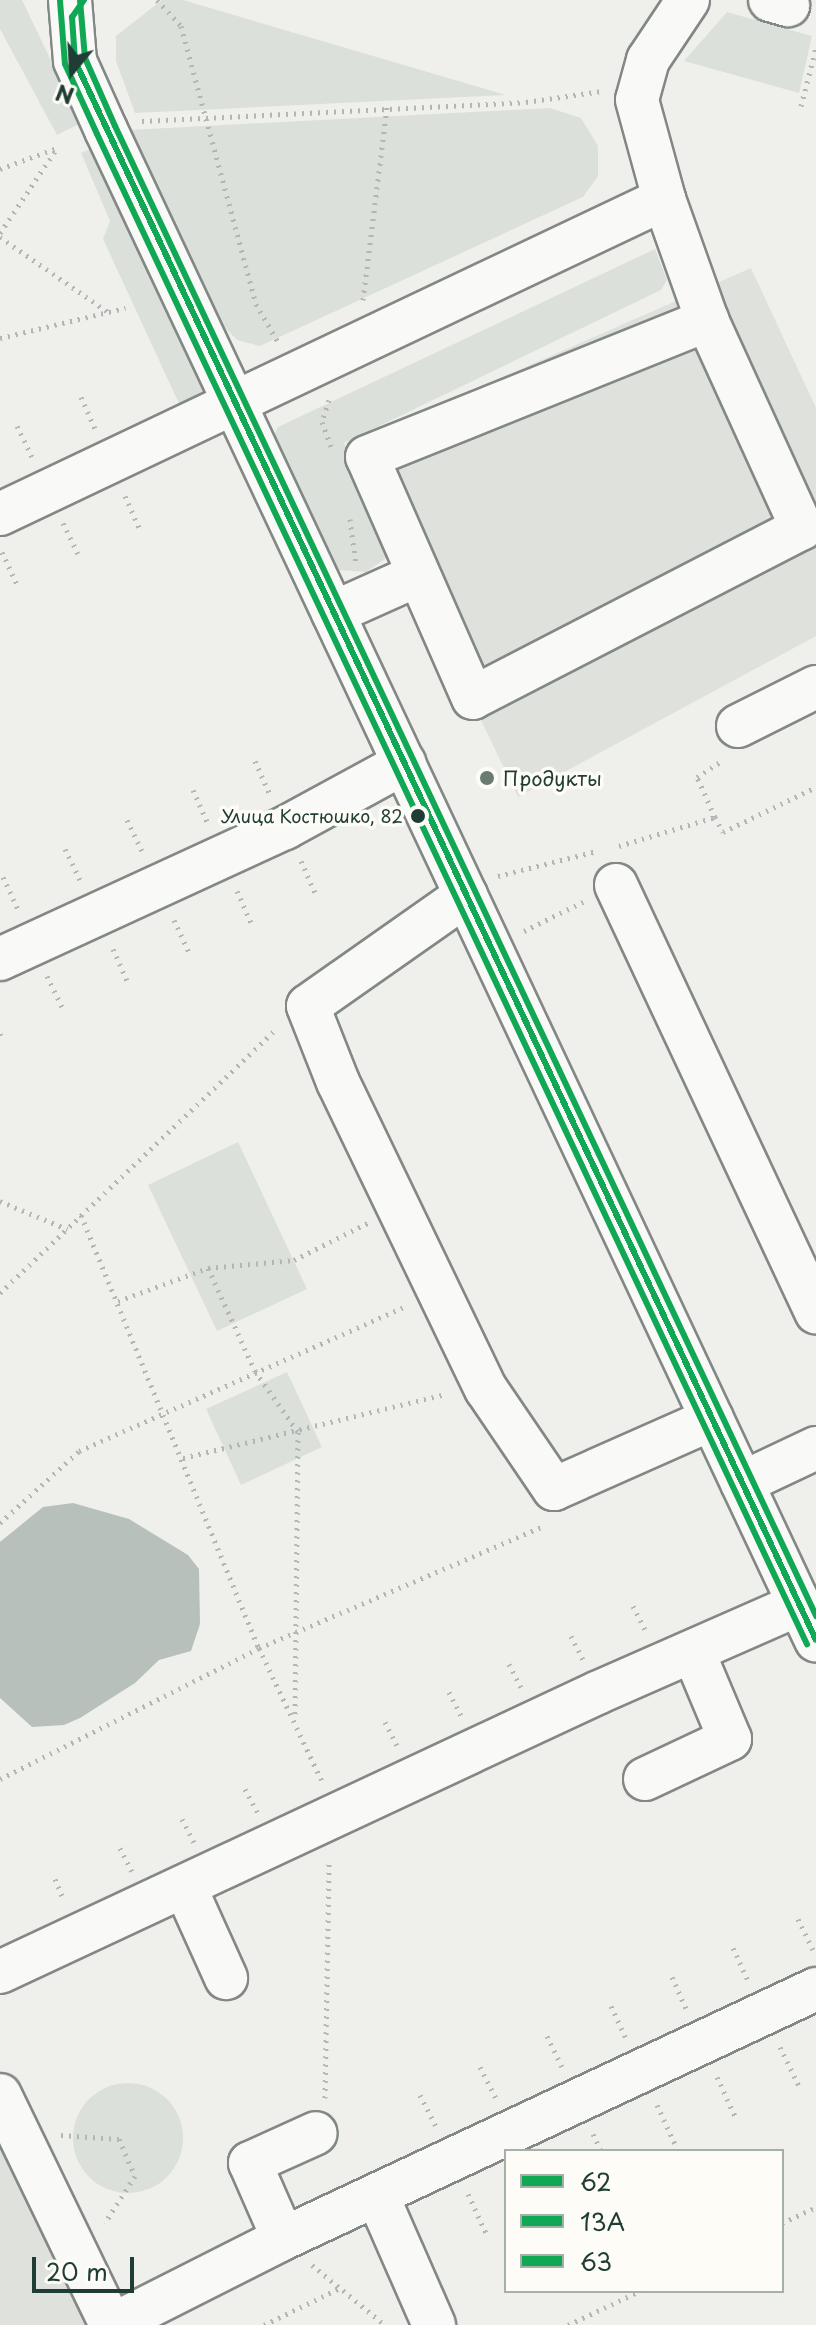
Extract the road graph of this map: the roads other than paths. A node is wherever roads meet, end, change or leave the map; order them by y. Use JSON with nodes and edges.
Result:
{"nodes":[{"id":1,"x":688,"y":0,"type":"edge"},
{"id":2,"x":76,"y":6,"type":"edge"},
{"id":3,"x":664,"y":199,"type":"junction"},
{"id":4,"x":707,"y":320,"type":"junction"},
{"id":5,"x":234,"y":404,"type":"junction"},
{"id":6,"x":0,"y":514,"type":"edge"},
{"id":7,"x":418,"y":575,"type":"junction"},
{"id":8,"x":333,"y":613,"type":"junction"},
{"id":9,"x":816,"y":687,"type":"edge"},
{"id":10,"x":738,"y":726,"type":"road end"},
{"id":11,"x":404,"y":763,"type":"junction"},
{"id":12,"x":616,"y":885,"type":"road end"},
{"id":13,"x":480,"y":886,"type":"junction"},
{"id":14,"x":0,"y":959,"type":"edge"},
{"id":15,"x":816,"y":1312,"type":"edge"},
{"id":16,"x":712,"y":1419,"type":"junction"},
{"id":17,"x":816,"y":1448,"type":"edge"},
{"id":18,"x":742,"y":1483,"type":"junction"},
{"id":19,"x":808,"y":1622,"type":"edge"},
{"id":20,"x":693,"y":1651,"type":"junction"},
{"id":21,"x":645,"y":1779,"type":"dead end"},
{"id":22,"x":185,"y":1887,"type":"junction"},
{"id":23,"x":0,"y":1972,"type":"edge"},
{"id":24,"x":226,"y":1978,"type":"dead end"},
{"id":25,"x":816,"y":1989,"type":"edge"},
{"id":26,"x":0,"y":2095,"type":"edge"},
{"id":27,"x":321,"y":2123,"type":"road end"},
{"id":28,"x":377,"y":2195,"type":"junction"},
{"id":29,"x":282,"y":2239,"type":"junction"},
{"id":30,"x":112,"y":2325,"type":"edge"},
{"id":31,"x":434,"y":2325,"type":"edge"}],
"edges":[{"from":1,"to":3,"type":"street"},
{"from":2,"to":5,"type":"street"},
{"from":3,"to":4,"type":"street"},
{"from":3,"to":5,"type":"street"},
{"from":4,"to":7,"type":"street"},
{"from":4,"to":7,"type":"street"},
{"from":5,"to":6,"type":"street"},
{"from":5,"to":8,"type":"street"},
{"from":7,"to":8,"type":"street"},
{"from":8,"to":11,"type":"street"},
{"from":9,"to":10,"type":"street"},
{"from":11,"to":13,"type":"street"},
{"from":11,"to":14,"type":"street"},
{"from":12,"to":15,"type":"street"},
{"from":13,"to":16,"type":"street"},
{"from":13,"to":16,"type":"street"},
{"from":16,"to":18,"type":"street"},
{"from":17,"to":18,"type":"street"},
{"from":18,"to":19,"type":"street"},
{"from":19,"to":20,"type":"street"},
{"from":20,"to":21,"type":"street"},
{"from":20,"to":22,"type":"street"},
{"from":22,"to":23,"type":"street"},
{"from":22,"to":24,"type":"street"},
{"from":25,"to":28,"type":"street"},
{"from":26,"to":30,"type":"street"},
{"from":27,"to":29,"type":"street"},
{"from":28,"to":29,"type":"street"},
{"from":28,"to":31,"type":"street"},
{"from":29,"to":30,"type":"street"}]}
